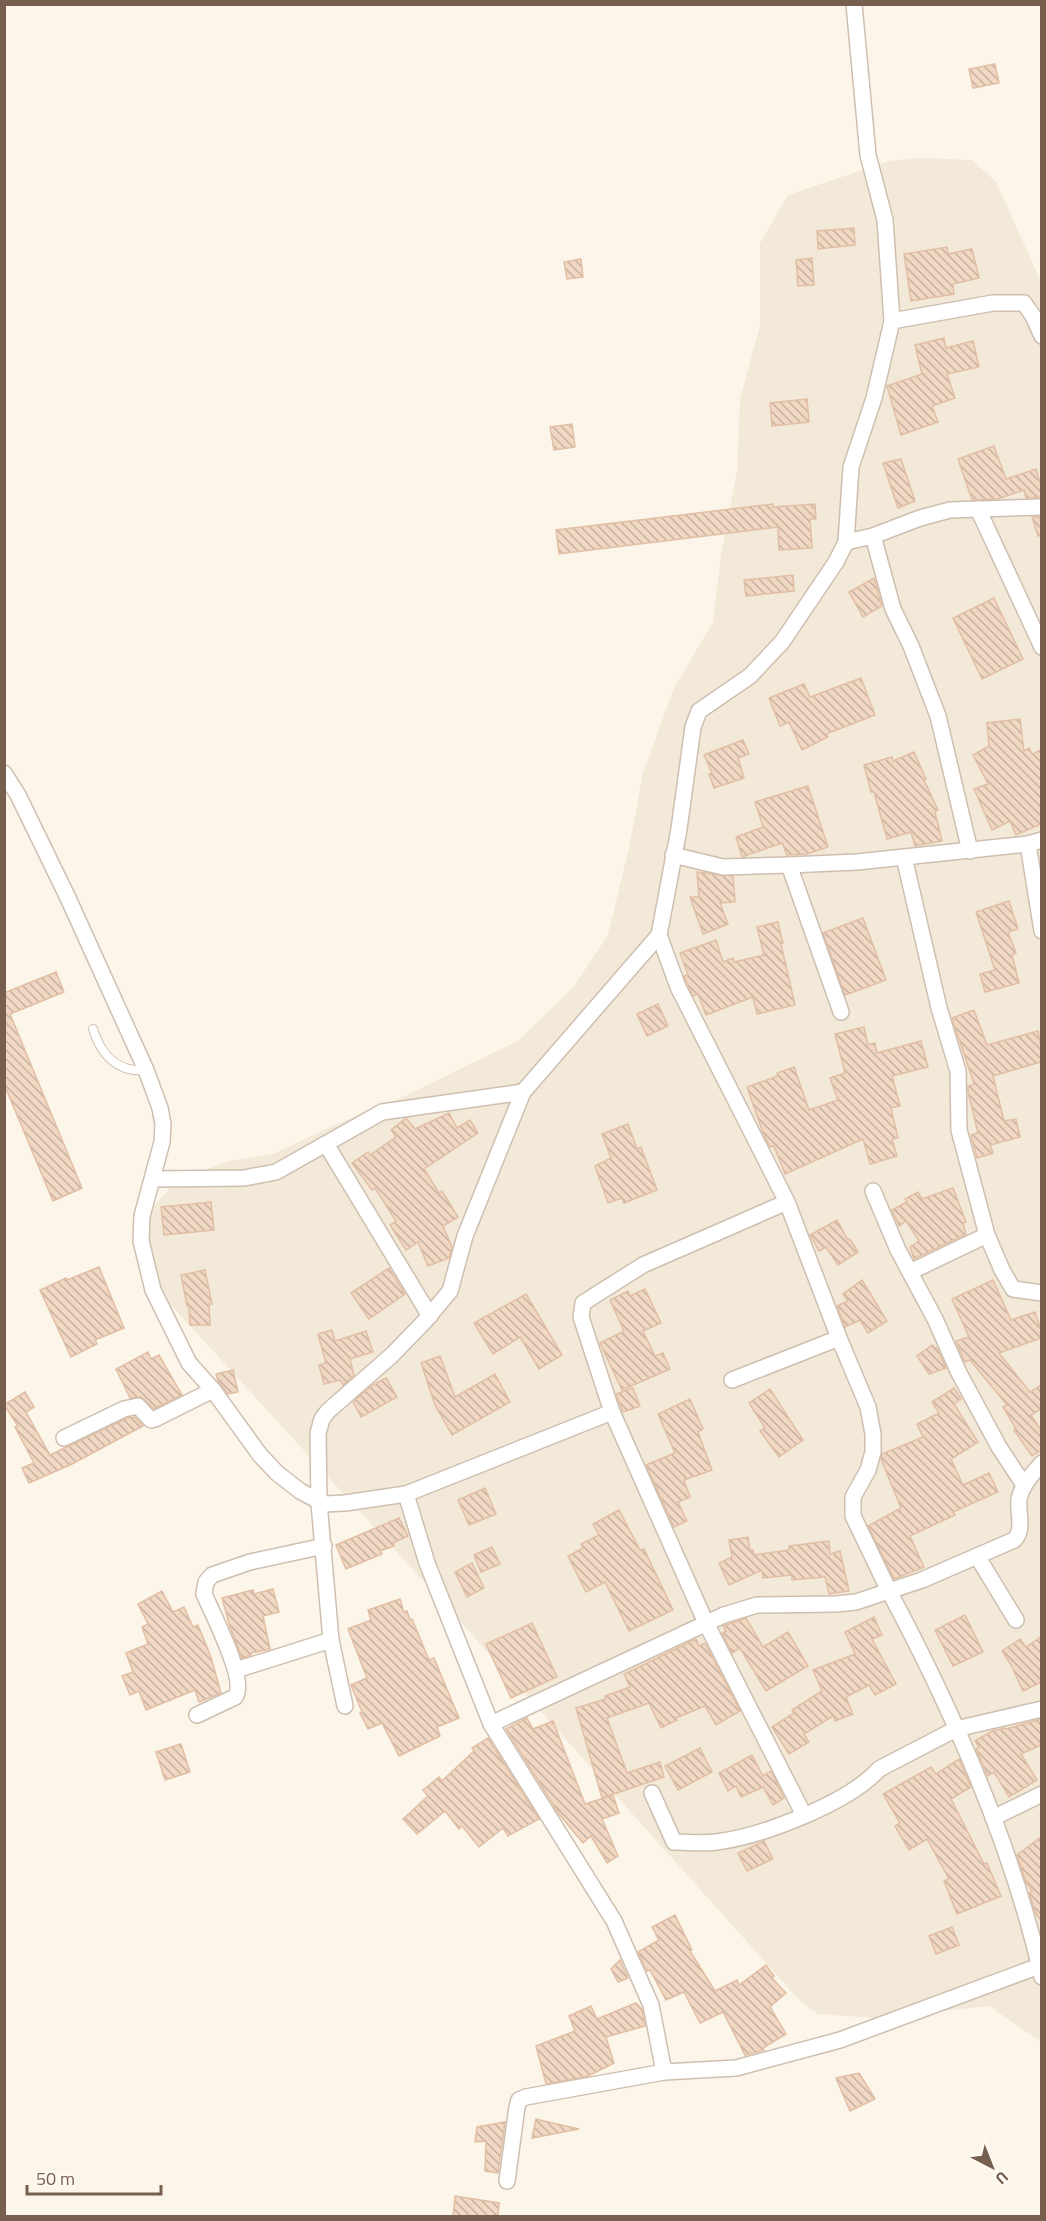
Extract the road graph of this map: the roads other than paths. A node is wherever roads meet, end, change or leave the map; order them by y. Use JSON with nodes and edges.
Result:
{"nodes":[{"id":1,"x":854,"y":4,"type":"edge"},
{"id":2,"x":892,"y":321,"type":"junction"},
{"id":3,"x":1041,"y":336,"type":"edge"},
{"id":4,"x":1041,"y":507,"type":"edge"},
{"id":5,"x":978,"y":509,"type":"junction"},
{"id":6,"x":873,"y":536,"type":"junction"},
{"id":7,"x":846,"y":542,"type":"junction"},
{"id":8,"x":1041,"y":647,"type":"edge"},
{"id":9,"x":4,"y":773,"type":"edge"},
{"id":10,"x":1035,"y":842,"type":"edge"},
{"id":11,"x":970,"y":851,"type":"junction"},
{"id":12,"x":673,"y":855,"type":"junction"},
{"id":13,"x":904,"y":857,"type":"junction"},
{"id":14,"x":789,"y":865,"type":"junction"},
{"id":15,"x":1041,"y":932,"type":"edge"},
{"id":16,"x":659,"y":935,"type":"junction"},
{"id":17,"x":841,"y":1012,"type":"dead end"},
{"id":18,"x":93,"y":1029,"type":"dead end"},
{"id":19,"x":146,"y":1070,"type":"junction"},
{"id":20,"x":523,"y":1092,"type":"junction"},
{"id":21,"x":326,"y":1144,"type":"junction"},
{"id":22,"x":153,"y":1179,"type":"junction"},
{"id":23,"x":873,"y":1191,"type":"dead end"},
{"id":24,"x":787,"y":1202,"type":"junction"},
{"id":25,"x":987,"y":1235,"type":"junction"},
{"id":26,"x":910,"y":1272,"type":"junction"},
{"id":27,"x":1041,"y":1293,"type":"edge"},
{"id":28,"x":430,"y":1316,"type":"junction"},
{"id":29,"x":839,"y":1338,"type":"junction"},
{"id":30,"x":732,"y":1380,"type":"dead end"},
{"id":31,"x":213,"y":1390,"type":"junction"},
{"id":32,"x":612,"y":1412,"type":"junction"},
{"id":33,"x":64,"y":1438,"type":"dead end"},
{"id":34,"x":1041,"y":1463,"type":"edge"},
{"id":35,"x":1024,"y":1485,"type":"junction"},
{"id":36,"x":406,"y":1494,"type":"junction"},
{"id":37,"x":331,"y":1503,"type":"junction"},
{"id":38,"x":324,"y":1545,"type":"junction"},
{"id":39,"x":977,"y":1556,"type":"junction"},
{"id":40,"x":889,"y":1591,"type":"junction"},
{"id":41,"x":1016,"y":1620,"type":"dead end"},
{"id":42,"x":706,"y":1623,"type":"junction"},
{"id":43,"x":331,"y":1640,"type":"junction"},
{"id":44,"x":236,"y":1670,"type":"junction"},
{"id":45,"x":345,"y":1706,"type":"dead end"},
{"id":46,"x":1041,"y":1709,"type":"edge"},
{"id":47,"x":197,"y":1715,"type":"dead end"},
{"id":48,"x":491,"y":1724,"type":"junction"},
{"id":49,"x":956,"y":1729,"type":"junction"},
{"id":50,"x":652,"y":1793,"type":"dead end"},
{"id":51,"x":1041,"y":1794,"type":"edge"},
{"id":52,"x":804,"y":1815,"type":"junction"},
{"id":53,"x":993,"y":1818,"type":"junction"},
{"id":54,"x":1040,"y":1971,"type":"edge"},
{"id":55,"x":664,"y":2072,"type":"junction"},
{"id":56,"x":507,"y":2181,"type":"dead end"}],
"edges":[{"from":1,"to":2,"type":"street"},
{"from":2,"to":3,"type":"street"},
{"from":2,"to":7,"type":"street"},
{"from":4,"to":5,"type":"street"},
{"from":5,"to":6,"type":"street"},
{"from":5,"to":8,"type":"street"},
{"from":6,"to":7,"type":"street"},
{"from":6,"to":11,"type":"street"},
{"from":7,"to":12,"type":"street"},
{"from":9,"to":19,"type":"street"},
{"from":10,"to":11,"type":"street"},
{"from":10,"to":15,"type":"street"},
{"from":11,"to":13,"type":"street"},
{"from":12,"to":14,"type":"street"},
{"from":12,"to":16,"type":"street"},
{"from":13,"to":14,"type":"street"},
{"from":13,"to":25,"type":"street"},
{"from":14,"to":17,"type":"street"},
{"from":16,"to":20,"type":"street"},
{"from":16,"to":24,"type":"street"},
{"from":18,"to":19,"type":"lane"},
{"from":19,"to":22,"type":"street"},
{"from":20,"to":21,"type":"street"},
{"from":20,"to":28,"type":"street"},
{"from":21,"to":22,"type":"street"},
{"from":21,"to":28,"type":"street"},
{"from":22,"to":31,"type":"street"},
{"from":23,"to":26,"type":"street"},
{"from":24,"to":29,"type":"street"},
{"from":24,"to":32,"type":"street"},
{"from":25,"to":26,"type":"street"},
{"from":25,"to":27,"type":"street"},
{"from":26,"to":35,"type":"street"},
{"from":28,"to":37,"type":"street"},
{"from":29,"to":30,"type":"street"},
{"from":29,"to":40,"type":"street"},
{"from":31,"to":33,"type":"street"},
{"from":31,"to":37,"type":"street"},
{"from":32,"to":36,"type":"street"},
{"from":32,"to":42,"type":"street"},
{"from":34,"to":35,"type":"street"},
{"from":35,"to":39,"type":"street"},
{"from":36,"to":37,"type":"street"},
{"from":36,"to":48,"type":"street"},
{"from":37,"to":38,"type":"street"},
{"from":38,"to":43,"type":"street"},
{"from":38,"to":44,"type":"street"},
{"from":39,"to":40,"type":"street"},
{"from":39,"to":41,"type":"street"},
{"from":40,"to":42,"type":"street"},
{"from":40,"to":49,"type":"street"},
{"from":42,"to":48,"type":"street"},
{"from":42,"to":52,"type":"street"},
{"from":43,"to":44,"type":"street"},
{"from":43,"to":45,"type":"street"},
{"from":44,"to":47,"type":"street"},
{"from":46,"to":49,"type":"street"},
{"from":48,"to":55,"type":"street"},
{"from":49,"to":52,"type":"street"},
{"from":49,"to":53,"type":"street"},
{"from":50,"to":52,"type":"street"},
{"from":51,"to":53,"type":"street"},
{"from":53,"to":54,"type":"street"},
{"from":54,"to":55,"type":"street"},
{"from":55,"to":56,"type":"street"}]}
